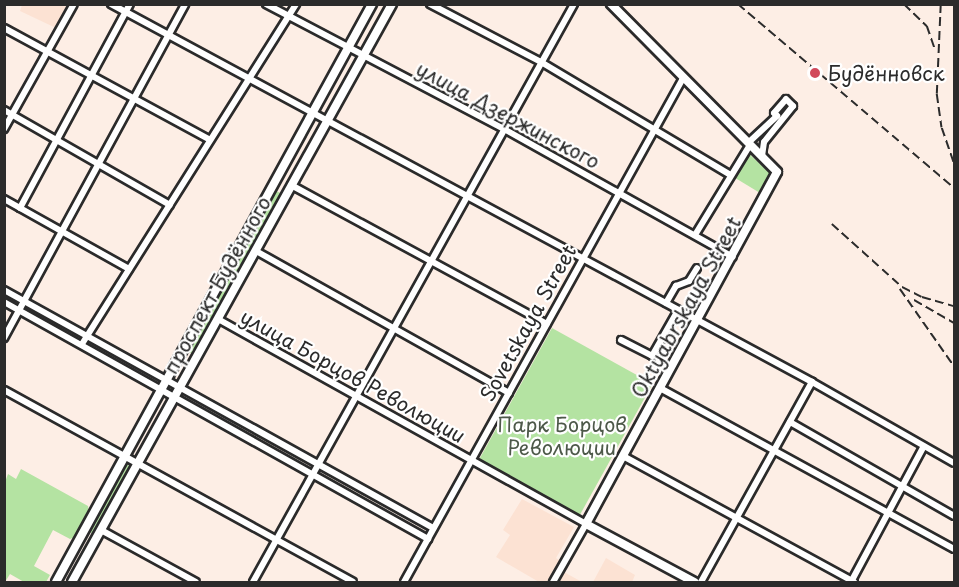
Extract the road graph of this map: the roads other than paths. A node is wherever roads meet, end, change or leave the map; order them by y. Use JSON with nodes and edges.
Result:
{"nodes":[{"id":1,"x":74,"y":4,"type":"edge"},
{"id":2,"x":111,"y":4,"type":"edge"},
{"id":3,"x":130,"y":4,"type":"edge"},
{"id":4,"x":185,"y":4,"type":"edge"},
{"id":5,"x":266,"y":4,"type":"edge"},
{"id":6,"x":296,"y":4,"type":"edge"},
{"id":7,"x":372,"y":4,"type":"edge"},
{"id":8,"x":392,"y":4,"type":"edge"},
{"id":9,"x":430,"y":4,"type":"edge"},
{"id":10,"x":574,"y":4,"type":"edge"},
{"id":11,"x":605,"y":4,"type":"edge"},
{"id":12,"x":611,"y":4,"type":"edge"},
{"id":13,"x":125,"y":12,"type":"junction"},
{"id":14,"x":289,"y":16,"type":"junction"},
{"id":15,"x":4,"y":28,"type":"edge"},
{"id":16,"x":168,"y":35,"type":"junction"},
{"id":17,"x":349,"y":49,"type":"junction"},
{"id":18,"x":48,"y":51,"type":"junction"},
{"id":19,"x":364,"y":57,"type":"junction"},
{"id":20,"x":541,"y":62,"type":"junction"},
{"id":21,"x":91,"y":75,"type":"junction"},
{"id":22,"x":249,"y":79,"type":"junction"},
{"id":23,"x":682,"y":81,"type":"junction"},
{"id":24,"x":135,"y":99,"type":"junction"},
{"id":25,"x":4,"y":110,"type":"edge"},
{"id":26,"x":12,"y":114,"type":"junction"},
{"id":27,"x":314,"y":114,"type":"junction"},
{"id":28,"x":327,"y":121,"type":"junction"},
{"id":29,"x":656,"y":128,"type":"junction"},
{"id":30,"x":4,"y":129,"type":"edge"},
{"id":31,"x":504,"y":129,"type":"junction"},
{"id":32,"x":55,"y":139,"type":"junction"},
{"id":33,"x":210,"y":140,"type":"junction"},
{"id":34,"x":749,"y":144,"type":"junction"},
{"id":35,"x":762,"y":158,"type":"junction"},
{"id":36,"x":100,"y":164,"type":"junction"},
{"id":37,"x":729,"y":174,"type":"junction"},
{"id":38,"x":275,"y":183,"type":"junction"},
{"id":39,"x":290,"y":188,"type":"junction"},
{"id":40,"x":619,"y":193,"type":"junction"},
{"id":41,"x":467,"y":196,"type":"junction"},
{"id":42,"x":4,"y":199,"type":"edge"},
{"id":43,"x":170,"y":205,"type":"junction"},
{"id":44,"x":20,"y":208,"type":"junction"},
{"id":45,"x":62,"y":233,"type":"junction"},
{"id":46,"x":695,"y":235,"type":"junction"},
{"id":47,"x":255,"y":251,"type":"junction"},
{"id":48,"x":733,"y":257,"type":"junction"},
{"id":49,"x":583,"y":259,"type":"junction"},
{"id":50,"x":431,"y":262,"type":"junction"},
{"id":51,"x":697,"y":268,"type":"dead end"},
{"id":52,"x":129,"y":269,"type":"junction"},
{"id":53,"x":4,"y":290,"type":"edge"},
{"id":54,"x":25,"y":301,"type":"junction"},
{"id":55,"x":4,"y":302,"type":"edge"},
{"id":56,"x":666,"y":303,"type":"junction"},
{"id":57,"x":20,"y":310,"type":"junction"},
{"id":58,"x":678,"y":310,"type":"junction"},
{"id":59,"x":218,"y":319,"type":"junction"},
{"id":60,"x":698,"y":320,"type":"junction"},
{"id":61,"x":547,"y":324,"type":"junction"},
{"id":62,"x":394,"y":328,"type":"junction"},
{"id":63,"x":88,"y":334,"type":"junction"},
{"id":64,"x":4,"y":339,"type":"edge"},
{"id":65,"x":621,"y":340,"type":"dead end"},
{"id":66,"x":82,"y":344,"type":"junction"},
{"id":67,"x":169,"y":380,"type":"junction"},
{"id":68,"x":812,"y":382,"type":"junction"},
{"id":69,"x":181,"y":386,"type":"junction"},
{"id":70,"x":660,"y":388,"type":"junction"},
{"id":71,"x":4,"y":390,"type":"edge"},
{"id":72,"x":163,"y":390,"type":"junction"},
{"id":73,"x":509,"y":393,"type":"junction"},
{"id":74,"x":175,"y":396,"type":"junction"},
{"id":75,"x":357,"y":396,"type":"junction"},
{"id":76,"x":790,"y":422,"type":"junction"},
{"id":77,"x":924,"y":446,"type":"junction"},
{"id":78,"x":774,"y":450,"type":"junction"},
{"id":79,"x":622,"y":456,"type":"junction"},
{"id":80,"x":127,"y":458,"type":"junction"},
{"id":81,"x":320,"y":462,"type":"junction"},
{"id":82,"x":471,"y":462,"type":"junction"},
{"id":83,"x":954,"y":463,"type":"edge"},
{"id":84,"x":138,"y":464,"type":"junction"},
{"id":85,"x":313,"y":475,"type":"junction"},
{"id":86,"x":902,"y":486,"type":"junction"},
{"id":87,"x":888,"y":513,"type":"junction"},
{"id":88,"x":954,"y":516,"type":"edge"},
{"id":89,"x":736,"y":519,"type":"junction"},
{"id":90,"x":586,"y":524,"type":"junction"},
{"id":91,"x":434,"y":528,"type":"junction"},
{"id":92,"x":101,"y":530,"type":"junction"},
{"id":93,"x":428,"y":539,"type":"junction"},
{"id":94,"x":276,"y":541,"type":"junction"},
{"id":95,"x":954,"y":549,"type":"edge"},
{"id":96,"x":68,"y":561,"type":"junction"},
{"id":97,"x":80,"y":567,"type":"junction"},
{"id":98,"x":56,"y":582,"type":"edge"},
{"id":99,"x":72,"y":582,"type":"edge"},
{"id":100,"x":196,"y":582,"type":"edge"},
{"id":101,"x":253,"y":582,"type":"edge"},
{"id":102,"x":353,"y":582,"type":"edge"},
{"id":103,"x":404,"y":582,"type":"edge"},
{"id":104,"x":553,"y":582,"type":"edge"},
{"id":105,"x":694,"y":582,"type":"edge"},
{"id":106,"x":700,"y":582,"type":"edge"},
{"id":107,"x":852,"y":582,"type":"edge"}],
"edges":[{"from":1,"to":18,"type":"street"},
{"from":2,"to":13,"type":"street"},
{"from":3,"to":13,"type":"street"},
{"from":4,"to":16,"type":"street"},
{"from":5,"to":14,"type":"street","name":"улица Дзержинского"},
{"from":6,"to":14,"type":"street"},
{"from":7,"to":17,"type":"main road","name":"проспект Будённого"},
{"from":8,"to":19,"type":"main road","name":"проспект Будённого"},
{"from":9,"to":20,"type":"street"},
{"from":10,"to":20,"type":"street"},
{"from":11,"to":23,"type":"main road"},
{"from":12,"to":23,"type":"main road"},
{"from":13,"to":16,"type":"street"},
{"from":13,"to":21,"type":"street"},
{"from":14,"to":17,"type":"street","name":"улица Дзержинского"},
{"from":14,"to":22,"type":"street"},
{"from":15,"to":18,"type":"street"},
{"from":16,"to":22,"type":"street"},
{"from":16,"to":24,"type":"street"},
{"from":17,"to":19,"type":"street","name":"улица Дзержинского"},
{"from":17,"to":27,"type":"main road","name":"проспект Будённого"},
{"from":18,"to":21,"type":"street"},
{"from":18,"to":26,"type":"street"},
{"from":19,"to":28,"type":"main road","name":"проспект Будённого"},
{"from":19,"to":31,"type":"street","name":"улица Дзержинского"},
{"from":20,"to":29,"type":"street"},
{"from":20,"to":31,"type":"street"},
{"from":21,"to":24,"type":"street"},
{"from":21,"to":32,"type":"street"},
{"from":22,"to":27,"type":"street"},
{"from":22,"to":33,"type":"street"},
{"from":23,"to":29,"type":"street","name":"Sovetskaya Street"},
{"from":23,"to":34,"type":"main road"},
{"from":24,"to":33,"type":"street"},
{"from":24,"to":36,"type":"street"},
{"from":25,"to":26,"type":"street"},
{"from":26,"to":30,"type":"street"},
{"from":26,"to":32,"type":"street"},
{"from":27,"to":28,"type":"street"},
{"from":27,"to":38,"type":"main road","name":"проспект Будённого"},
{"from":28,"to":39,"type":"main road","name":"проспект Будённого"},
{"from":28,"to":41,"type":"street"},
{"from":29,"to":37,"type":"street"},
{"from":29,"to":40,"type":"street","name":"Sovetskaya Street"},
{"from":31,"to":40,"type":"street","name":"улица Дзержинского"},
{"from":31,"to":41,"type":"street"},
{"from":32,"to":36,"type":"street"},
{"from":32,"to":44,"type":"street"},
{"from":33,"to":43,"type":"street"},
{"from":34,"to":35,"type":"main road"},
{"from":34,"to":35,"type":"street"},
{"from":34,"to":37,"type":"street"},
{"from":35,"to":48,"type":"main road","name":"Oktyabrskaya Street"},
{"from":36,"to":43,"type":"street"},
{"from":36,"to":45,"type":"street"},
{"from":37,"to":46,"type":"street"},
{"from":38,"to":39,"type":"main road"},
{"from":38,"to":67,"type":"main road","name":"проспект Будённого"},
{"from":39,"to":47,"type":"main road","name":"проспект Будённого"},
{"from":39,"to":50,"type":"street"},
{"from":40,"to":46,"type":"street","name":"улица Дзержинского"},
{"from":40,"to":49,"type":"street","name":"Sovetskaya Street"},
{"from":41,"to":49,"type":"street"},
{"from":41,"to":50,"type":"street"},
{"from":42,"to":44,"type":"street"},
{"from":43,"to":52,"type":"street"},
{"from":44,"to":45,"type":"street"},
{"from":45,"to":52,"type":"street"},
{"from":45,"to":54,"type":"street"},
{"from":46,"to":48,"type":"street","name":"улица Дзержинского"},
{"from":47,"to":59,"type":"main road","name":"проспект Будённого"},
{"from":47,"to":62,"type":"street"},
{"from":48,"to":60,"type":"main road","name":"Oktyabrskaya Street"},
{"from":49,"to":56,"type":"street"},
{"from":49,"to":61,"type":"street","name":"Sovetskaya Street"},
{"from":50,"to":61,"type":"street"},
{"from":50,"to":62,"type":"street"},
{"from":51,"to":56,"type":"street"},
{"from":52,"to":63,"type":"street"},
{"from":53,"to":54,"type":"street"},
{"from":54,"to":57,"type":"street"},
{"from":54,"to":63,"type":"street"},
{"from":55,"to":57,"type":"street"},
{"from":56,"to":58,"type":"street"},
{"from":57,"to":64,"type":"street"},
{"from":57,"to":66,"type":"street"},
{"from":58,"to":60,"type":"street"},
{"from":58,"to":65,"type":"street"},
{"from":59,"to":69,"type":"main road","name":"проспект Будённого"},
{"from":59,"to":75,"type":"street","name":"улица Борцов Революции"},
{"from":60,"to":68,"type":"street"},
{"from":60,"to":70,"type":"main road","name":"Oktyabrskaya Street"},
{"from":61,"to":73,"type":"street","name":"Sovetskaya Street"},
{"from":62,"to":73,"type":"street"},
{"from":62,"to":75,"type":"street"},
{"from":63,"to":66,"type":"street"},
{"from":63,"to":67,"type":"street"},
{"from":66,"to":72,"type":"street"},
{"from":67,"to":69,"type":"street"},
{"from":67,"to":72,"type":"main road","name":"проспект Будённого"},
{"from":68,"to":76,"type":"street"},
{"from":68,"to":77,"type":"street"},
{"from":69,"to":74,"type":"main road","name":"проспект Будённого"},
{"from":69,"to":81,"type":"street"},
{"from":70,"to":78,"type":"street"},
{"from":70,"to":79,"type":"main road","name":"Oktyabrskaya Street"},
{"from":71,"to":80,"type":"street"},
{"from":72,"to":74,"type":"street"},
{"from":72,"to":80,"type":"main road","name":"проспект Будённого"},
{"from":73,"to":82,"type":"street","name":"Sovetskaya Street"},
{"from":74,"to":84,"type":"main road","name":"проспект Будённого"},
{"from":74,"to":85,"type":"street"},
{"from":75,"to":81,"type":"street"},
{"from":75,"to":82,"type":"street","name":"улица Борцов Революции"},
{"from":76,"to":78,"type":"street"},
{"from":76,"to":86,"type":"street"},
{"from":77,"to":83,"type":"street"},
{"from":77,"to":86,"type":"street"},
{"from":78,"to":87,"type":"street"},
{"from":78,"to":89,"type":"street"},
{"from":79,"to":89,"type":"street"},
{"from":79,"to":90,"type":"main road","name":"Oktyabrskaya Street"},
{"from":80,"to":84,"type":"street"},
{"from":80,"to":96,"type":"main road","name":"проспект Будённого"},
{"from":81,"to":85,"type":"street"},
{"from":81,"to":91,"type":"street"},
{"from":82,"to":90,"type":"street","name":"улица Борцов Революции"},
{"from":82,"to":91,"type":"street","name":"Sovetskaya Street"},
{"from":84,"to":92,"type":"main road","name":"проспект Будённого"},
{"from":84,"to":94,"type":"street"},
{"from":85,"to":93,"type":"street"},
{"from":85,"to":94,"type":"street"},
{"from":86,"to":87,"type":"street"},
{"from":86,"to":88,"type":"street"},
{"from":87,"to":95,"type":"street"},
{"from":87,"to":107,"type":"street"},
{"from":89,"to":106,"type":"street"},
{"from":89,"to":107,"type":"street"},
{"from":90,"to":104,"type":"street","name":"Oktyabrskaya Street"},
{"from":90,"to":105,"type":"main road","name":"улица Борцов Революции"},
{"from":91,"to":93,"type":"street","name":"Sovetskaya Street"},
{"from":92,"to":97,"type":"main road","name":"проспект Будённого"},
{"from":92,"to":100,"type":"street"},
{"from":93,"to":103,"type":"street","name":"Sovetskaya Street"},
{"from":94,"to":101,"type":"street"},
{"from":94,"to":102,"type":"street"},
{"from":96,"to":97,"type":"main road"},
{"from":96,"to":98,"type":"main road","name":"проспект Будённого"},
{"from":97,"to":99,"type":"main road","name":"проспект Будённого"}]}
